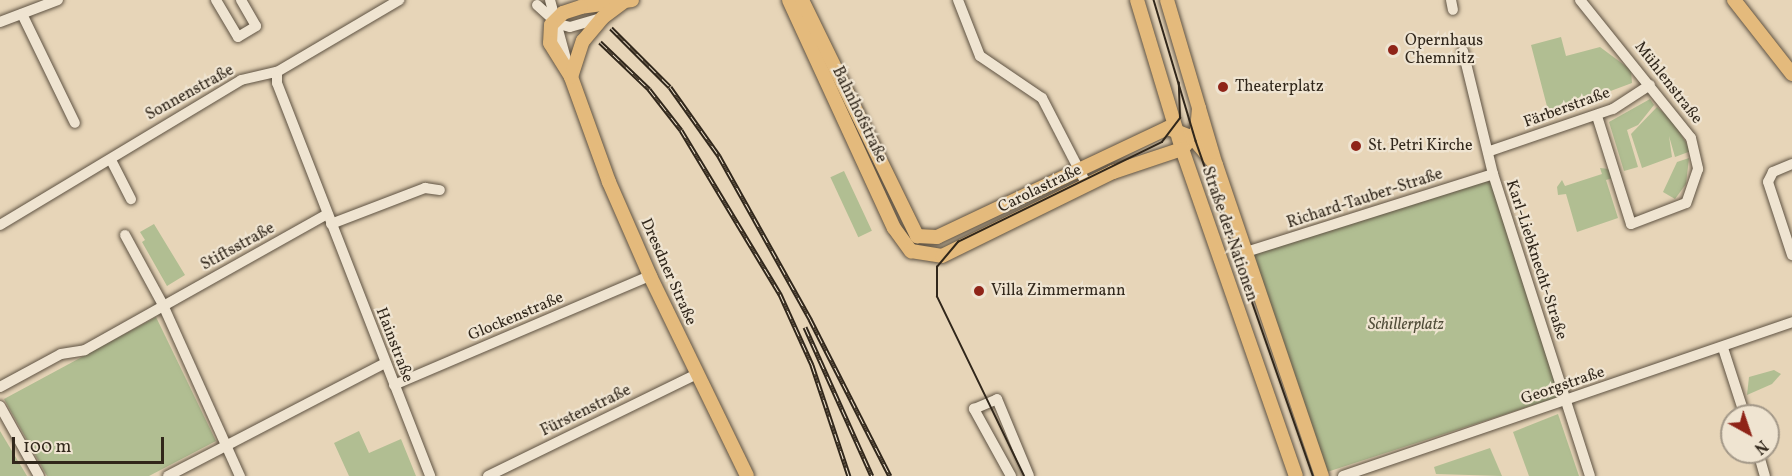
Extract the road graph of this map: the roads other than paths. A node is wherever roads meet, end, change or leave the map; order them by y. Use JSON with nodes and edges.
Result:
{"nodes":[{"id":1,"x":58,"y":0,"type":"edge"},
{"id":2,"x":216,"y":0,"type":"edge"},
{"id":3,"x":241,"y":0,"type":"edge"},
{"id":4,"x":399,"y":0,"type":"edge"},
{"id":5,"x":550,"y":0,"type":"edge"},
{"id":6,"x":789,"y":0,"type":"edge"},
{"id":7,"x":802,"y":0,"type":"edge"},
{"id":8,"x":958,"y":0,"type":"edge"},
{"id":9,"x":1137,"y":0,"type":"edge"},
{"id":10,"x":1167,"y":0,"type":"edge"},
{"id":11,"x":1580,"y":0,"type":"edge"},
{"id":12,"x":1734,"y":0,"type":"edge"},
{"id":13,"x":627,"y":1,"type":"edge"},
{"id":14,"x":535,"y":3,"type":"edge"},
{"id":15,"x":22,"y":14,"type":"junction"},
{"id":16,"x":602,"y":18,"type":"junction"},
{"id":17,"x":556,"y":21,"type":"junction"},
{"id":18,"x":0,"y":22,"type":"edge"},
{"id":19,"x":550,"y":44,"type":"junction"},
{"id":20,"x":1463,"y":51,"type":"dead end"},
{"id":21,"x":277,"y":72,"type":"junction"},
{"id":22,"x":1792,"y":74,"type":"edge"},
{"id":23,"x":571,"y":77,"type":"junction"},
{"id":24,"x":1650,"y":85,"type":"junction"},
{"id":25,"x":1198,"y":108,"type":"junction"},
{"id":26,"x":1597,"y":116,"type":"junction"},
{"id":27,"x":75,"y":123,"type":"dead end"},
{"id":28,"x":1175,"y":129,"type":"junction"},
{"id":29,"x":1193,"y":138,"type":"junction"},
{"id":30,"x":1182,"y":149,"type":"junction"},
{"id":31,"x":1490,"y":151,"type":"junction"},
{"id":32,"x":111,"y":160,"type":"junction"},
{"id":33,"x":1792,"y":164,"type":"edge"},
{"id":34,"x":1216,"y":165,"type":"junction"},
{"id":35,"x":1080,"y":170,"type":"junction"},
{"id":36,"x":1493,"y":174,"type":"junction"},
{"id":37,"x":1087,"y":185,"type":"junction"},
{"id":38,"x":440,"y":190,"type":"dead end"},
{"id":39,"x":131,"y":199,"type":"dead end"},
{"id":40,"x":329,"y":219,"type":"junction"},
{"id":41,"x":0,"y":225,"type":"edge"},
{"id":42,"x":125,"y":235,"type":"dead end"},
{"id":43,"x":917,"y":236,"type":"joint"},
{"id":44,"x":901,"y":242,"type":"joint"},
{"id":45,"x":1246,"y":252,"type":"junction"},
{"id":46,"x":1792,"y":255,"type":"edge"},
{"id":47,"x":650,"y":276,"type":"junction"},
{"id":48,"x":163,"y":305,"type":"junction"},
{"id":49,"x":1792,"y":322,"type":"edge"},
{"id":50,"x":1723,"y":348,"type":"junction"},
{"id":51,"x":385,"y":363,"type":"junction"},
{"id":52,"x":697,"y":374,"type":"junction"},
{"id":53,"x":394,"y":385,"type":"junction"},
{"id":54,"x":0,"y":387,"type":"edge"},
{"id":55,"x":1565,"y":400,"type":"junction"},
{"id":56,"x":1741,"y":404,"type":"edge"},
{"id":57,"x":0,"y":406,"type":"edge"},
{"id":58,"x":226,"y":446,"type":"junction"},
{"id":59,"x":39,"y":476,"type":"edge"},
{"id":60,"x":168,"y":476,"type":"edge"},
{"id":61,"x":240,"y":476,"type":"edge"},
{"id":62,"x":429,"y":476,"type":"edge"},
{"id":63,"x":488,"y":476,"type":"edge"},
{"id":64,"x":747,"y":476,"type":"edge"},
{"id":65,"x":1011,"y":476,"type":"edge"},
{"id":66,"x":1029,"y":476,"type":"edge"},
{"id":67,"x":1296,"y":476,"type":"edge"},
{"id":68,"x":1322,"y":476,"type":"edge"},
{"id":69,"x":1343,"y":476,"type":"edge"},
{"id":70,"x":1590,"y":476,"type":"edge"}],
"edges":[{"from":1,"to":15,"type":"street"},
{"from":2,"to":3,"type":"street"},
{"from":4,"to":21,"type":"street","name":"Sonnenstraße"},
{"from":5,"to":17,"type":"street","name":"Dresdner Straße"},
{"from":6,"to":44,"type":"main road","name":"Bahnhofstraße"},
{"from":7,"to":43,"type":"main road","name":"Bahnhofstraße"},
{"from":8,"to":35,"type":"street"},
{"from":9,"to":28,"type":"main road","name":"Straße der Nationen"},
{"from":10,"to":25,"type":"main road","name":"Straße der Nationen"},
{"from":11,"to":24,"type":"street","name":"Mühlenstraße"},
{"from":12,"to":22,"type":"main road"},
{"from":13,"to":16,"type":"main road"},
{"from":13,"to":17,"type":"main road"},
{"from":14,"to":17,"type":"street"},
{"from":14,"to":19,"type":"street"},
{"from":15,"to":18,"type":"street"},
{"from":15,"to":27,"type":"street"},
{"from":16,"to":17,"type":"street"},
{"from":16,"to":23,"type":"main road"},
{"from":17,"to":19,"type":"main road","name":"Dresdner Straße"},
{"from":17,"to":23,"type":"street","name":"Dresdner Straße"},
{"from":19,"to":23,"type":"main road","name":"Dresdner Straße"},
{"from":20,"to":31,"type":"street","name":"Karl-Liebknecht-Straße"},
{"from":21,"to":32,"type":"street","name":"Sonnenstraße"},
{"from":21,"to":40,"type":"street","name":"Hainstraße"},
{"from":23,"to":47,"type":"main road","name":"Dresdner Straße"},
{"from":24,"to":26,"type":"street","name":"Färberstraße"},
{"from":24,"to":26,"type":"street","name":"Mühlenstraße"},
{"from":25,"to":29,"type":"main road"},
{"from":25,"to":34,"type":"main road","name":"Straße der Nationen"},
{"from":26,"to":31,"type":"street","name":"Färberstraße"},
{"from":28,"to":29,"type":"main road"},
{"from":28,"to":30,"type":"main road","name":"Straße der Nationen"},
{"from":28,"to":35,"type":"main road","name":"Carolastraße"},
{"from":29,"to":30,"type":"main road","name":"Carolastraße"},
{"from":29,"to":34,"type":"main road"},
{"from":30,"to":37,"type":"main road","name":"Carolastraße"},
{"from":30,"to":67,"type":"main road","name":"Straße der Nationen"},
{"from":31,"to":36,"type":"street","name":"Karl-Liebknecht-Straße"},
{"from":32,"to":39,"type":"street"},
{"from":32,"to":41,"type":"street","name":"Sonnenstraße"},
{"from":33,"to":46,"type":"street"},
{"from":34,"to":45,"type":"main road","name":"Straße der Nationen"},
{"from":35,"to":37,"type":"street"},
{"from":35,"to":43,"type":"main road","name":"Carolastraße"},
{"from":36,"to":45,"type":"street","name":"Richard-Tauber-Straße"},
{"from":36,"to":55,"type":"street","name":"Karl-Liebknecht-Straße"},
{"from":37,"to":44,"type":"main road","name":"Carolastraße"},
{"from":38,"to":40,"type":"street"},
{"from":40,"to":48,"type":"street","name":"Stiftsstraße"},
{"from":40,"to":51,"type":"street","name":"Hainstraße"},
{"from":42,"to":48,"type":"street"},
{"from":45,"to":68,"type":"main road","name":"Straße der Nationen"},
{"from":47,"to":52,"type":"main road","name":"Dresdner Straße"},
{"from":47,"to":53,"type":"street","name":"Glockenstraße"},
{"from":48,"to":54,"type":"street","name":"Stiftsstraße"},
{"from":48,"to":58,"type":"street"},
{"from":49,"to":50,"type":"street","name":"Georgstraße"},
{"from":50,"to":55,"type":"street","name":"Georgstraße"},
{"from":50,"to":56,"type":"street"},
{"from":51,"to":53,"type":"street","name":"Hainstraße"},
{"from":51,"to":58,"type":"street"},
{"from":52,"to":63,"type":"street","name":"Fürstenstraße"},
{"from":52,"to":64,"type":"main road","name":"Dresdner Straße"},
{"from":53,"to":62,"type":"street","name":"Hainstraße"},
{"from":55,"to":69,"type":"street","name":"Georgstraße"},
{"from":55,"to":70,"type":"street","name":"Karl-Liebknecht-Straße"},
{"from":57,"to":59,"type":"street"},
{"from":58,"to":60,"type":"street"},
{"from":58,"to":61,"type":"street"},
{"from":65,"to":66,"type":"street"}]}
